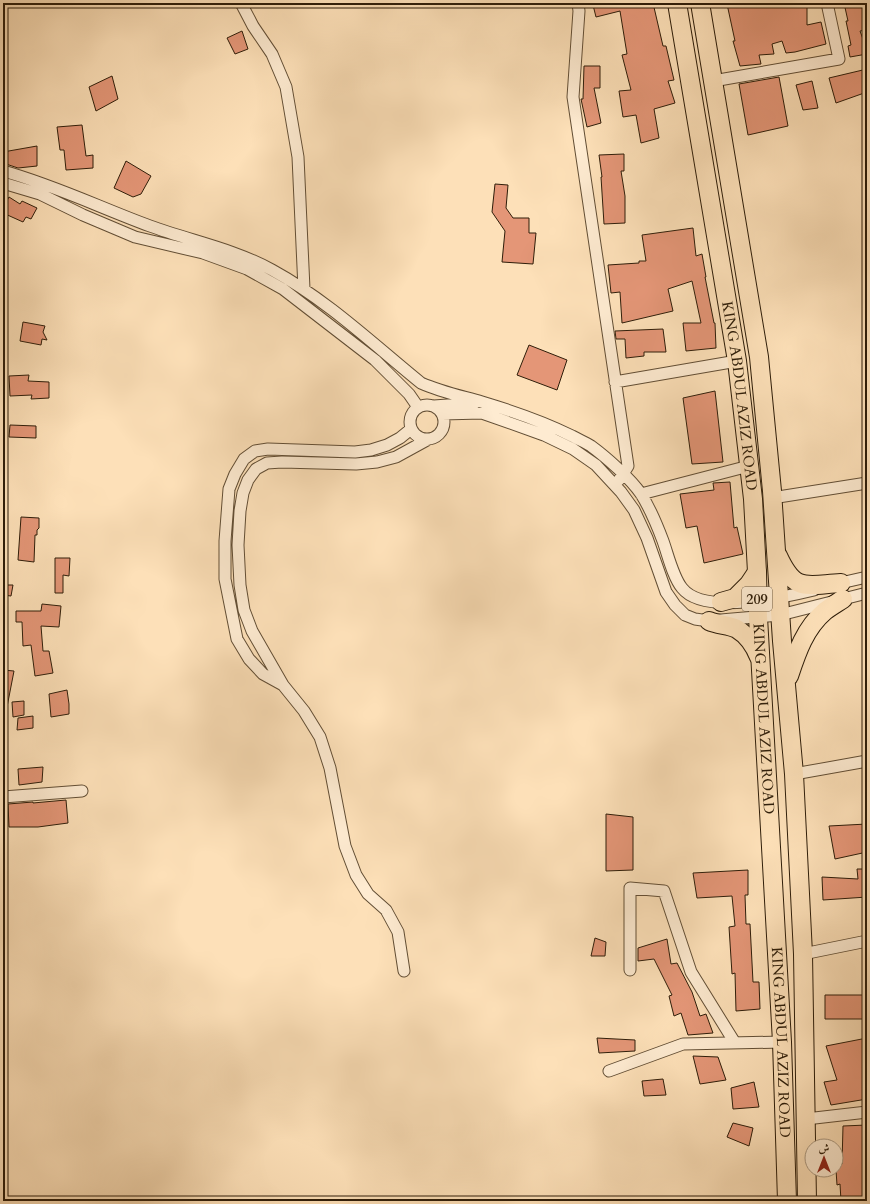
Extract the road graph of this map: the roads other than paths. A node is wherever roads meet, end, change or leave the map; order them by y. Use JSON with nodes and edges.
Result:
{"nodes":[{"id":1,"x":241,"y":3,"type":"edge"},
{"id":2,"x":578,"y":3,"type":"edge"},
{"id":3,"x":677,"y":3,"type":"edge"},
{"id":4,"x":700,"y":3,"type":"edge"},
{"id":5,"x":827,"y":3,"type":"edge"},
{"id":6,"x":713,"y":81,"type":"junction"},
{"id":7,"x":3,"y":171,"type":"edge"},
{"id":8,"x":3,"y":183,"type":"edge"},
{"id":9,"x":304,"y":289,"type":"junction"},
{"id":10,"x":737,"y":361,"type":"junction"},
{"id":11,"x":615,"y":382,"type":"junction"},
{"id":12,"x":484,"y":403,"type":"junction"},
{"id":13,"x":418,"y":407,"type":"junction"},
{"id":14,"x":438,"y":410,"type":"junction"},
{"id":15,"x":411,"y":429,"type":"junction"},
{"id":16,"x":427,"y":440,"type":"junction"},
{"id":17,"x":749,"y":466,"type":"junction"},
{"id":18,"x":623,"y":474,"type":"junction"},
{"id":19,"x":867,"y":483,"type":"edge"},
{"id":20,"x":615,"y":486,"type":"junction"},
{"id":21,"x":641,"y":494,"type":"junction"},
{"id":22,"x":772,"y":498,"type":"junction"},
{"id":23,"x":776,"y":550,"type":"junction"},
{"id":24,"x":757,"y":572,"type":"junction"},
{"id":25,"x":867,"y":577,"type":"edge"},
{"id":26,"x":842,"y":591,"type":"junction"},
{"id":27,"x":867,"y":593,"type":"edge"},
{"id":28,"x":721,"y":602,"type":"junction"},
{"id":29,"x":780,"y":606,"type":"junction"},
{"id":30,"x":757,"y":609,"type":"junction"},
{"id":31,"x":710,"y":621,"type":"junction"},
{"id":32,"x":760,"y":658,"type":"junction"},
{"id":33,"x":283,"y":685,"type":"junction"},
{"id":34,"x":786,"y":685,"type":"junction"},
{"id":35,"x":867,"y":761,"type":"edge"},
{"id":36,"x":794,"y":774,"type":"junction"},
{"id":37,"x":82,"y":791,"type":"dead end"},
{"id":38,"x":3,"y":797,"type":"edge"},
{"id":39,"x":867,"y":941,"type":"edge"},
{"id":40,"x":803,"y":954,"type":"junction"},
{"id":41,"x":630,"y":970,"type":"dead end"},
{"id":42,"x":404,"y":971,"type":"dead end"},
{"id":43,"x":782,"y":1042,"type":"junction"},
{"id":44,"x":735,"y":1043,"type":"junction"},
{"id":45,"x":609,"y":1071,"type":"dead end"},
{"id":46,"x":867,"y":1112,"type":"edge"},
{"id":47,"x":806,"y":1119,"type":"junction"},
{"id":48,"x":787,"y":1201,"type":"edge"},
{"id":49,"x":807,"y":1201,"type":"edge"}],
"edges":[{"from":1,"to":9,"type":"street"},
{"from":2,"to":11,"type":"street"},
{"from":3,"to":10,"type":"main road","name":"KING ABDUL AZIZ ROAD","number":"209"},
{"from":4,"to":6,"type":"main road","name":"KING ABDUL AZIZ ROAD","number":"209"},
{"from":5,"to":6,"type":"street"},
{"from":6,"to":22,"type":"main road","name":"KING ABDUL AZIZ ROAD","number":"209"},
{"from":7,"to":9,"type":"street"},
{"from":8,"to":13,"type":"street"},
{"from":9,"to":12,"type":"street"},
{"from":10,"to":11,"type":"street"},
{"from":10,"to":17,"type":"main road","name":"KING ABDUL AZIZ ROAD","number":"209"},
{"from":11,"to":18,"type":"street"},
{"from":12,"to":14,"type":"street"},
{"from":12,"to":18,"type":"street"},
{"from":13,"to":14,"type":"street"},
{"from":13,"to":15,"type":"street"},
{"from":14,"to":16,"type":"street"},
{"from":14,"to":20,"type":"street"},
{"from":15,"to":16,"type":"street"},
{"from":15,"to":33,"type":"street"},
{"from":16,"to":33,"type":"street"},
{"from":17,"to":21,"type":"street"},
{"from":17,"to":24,"type":"main road","name":"KING ABDUL AZIZ ROAD","number":"209"},
{"from":18,"to":20,"type":"street"},
{"from":18,"to":21,"type":"street"},
{"from":19,"to":22,"type":"street"},
{"from":20,"to":31,"type":"street"},
{"from":21,"to":28,"type":"street"},
{"from":22,"to":23,"type":"main road","name":"KING ABDUL AZIZ ROAD","number":"209"},
{"from":23,"to":26,"type":"main road"},
{"from":23,"to":29,"type":"main road","name":"KING ABDUL AZIZ ROAD","number":"209"},
{"from":24,"to":28,"type":"main road"},
{"from":24,"to":30,"type":"main road","name":"KING ABDUL AZIZ ROAD","number":"209"},
{"from":25,"to":26,"type":"street"},
{"from":26,"to":27,"type":"street"},
{"from":26,"to":29,"type":"street"},
{"from":26,"to":29,"type":"street"},
{"from":26,"to":34,"type":"main road"},
{"from":28,"to":30,"type":"street"},
{"from":29,"to":30,"type":"street"},
{"from":29,"to":30,"type":"street"},
{"from":29,"to":34,"type":"main road","name":"KING ABDUL AZIZ ROAD","number":"209"},
{"from":30,"to":31,"type":"street"},
{"from":30,"to":32,"type":"main road","name":"KING ABDUL AZIZ ROAD","number":"209"},
{"from":31,"to":32,"type":"main road"},
{"from":32,"to":43,"type":"main road","name":"KING ABDUL AZIZ ROAD","number":"209"},
{"from":33,"to":42,"type":"street"},
{"from":34,"to":36,"type":"main road","name":"KING ABDUL AZIZ ROAD","number":"209"},
{"from":35,"to":36,"type":"street"},
{"from":36,"to":40,"type":"main road","name":"KING ABDUL AZIZ ROAD","number":"209"},
{"from":37,"to":38,"type":"street"},
{"from":39,"to":40,"type":"street"},
{"from":40,"to":47,"type":"main road","name":"KING ABDUL AZIZ ROAD","number":"209"},
{"from":41,"to":44,"type":"street"},
{"from":43,"to":44,"type":"street"},
{"from":43,"to":48,"type":"main road","name":"KING ABDUL AZIZ ROAD","number":"209"},
{"from":44,"to":45,"type":"street"},
{"from":46,"to":47,"type":"street"},
{"from":47,"to":49,"type":"main road","name":"KING ABDUL AZIZ ROAD","number":"209"}]}
